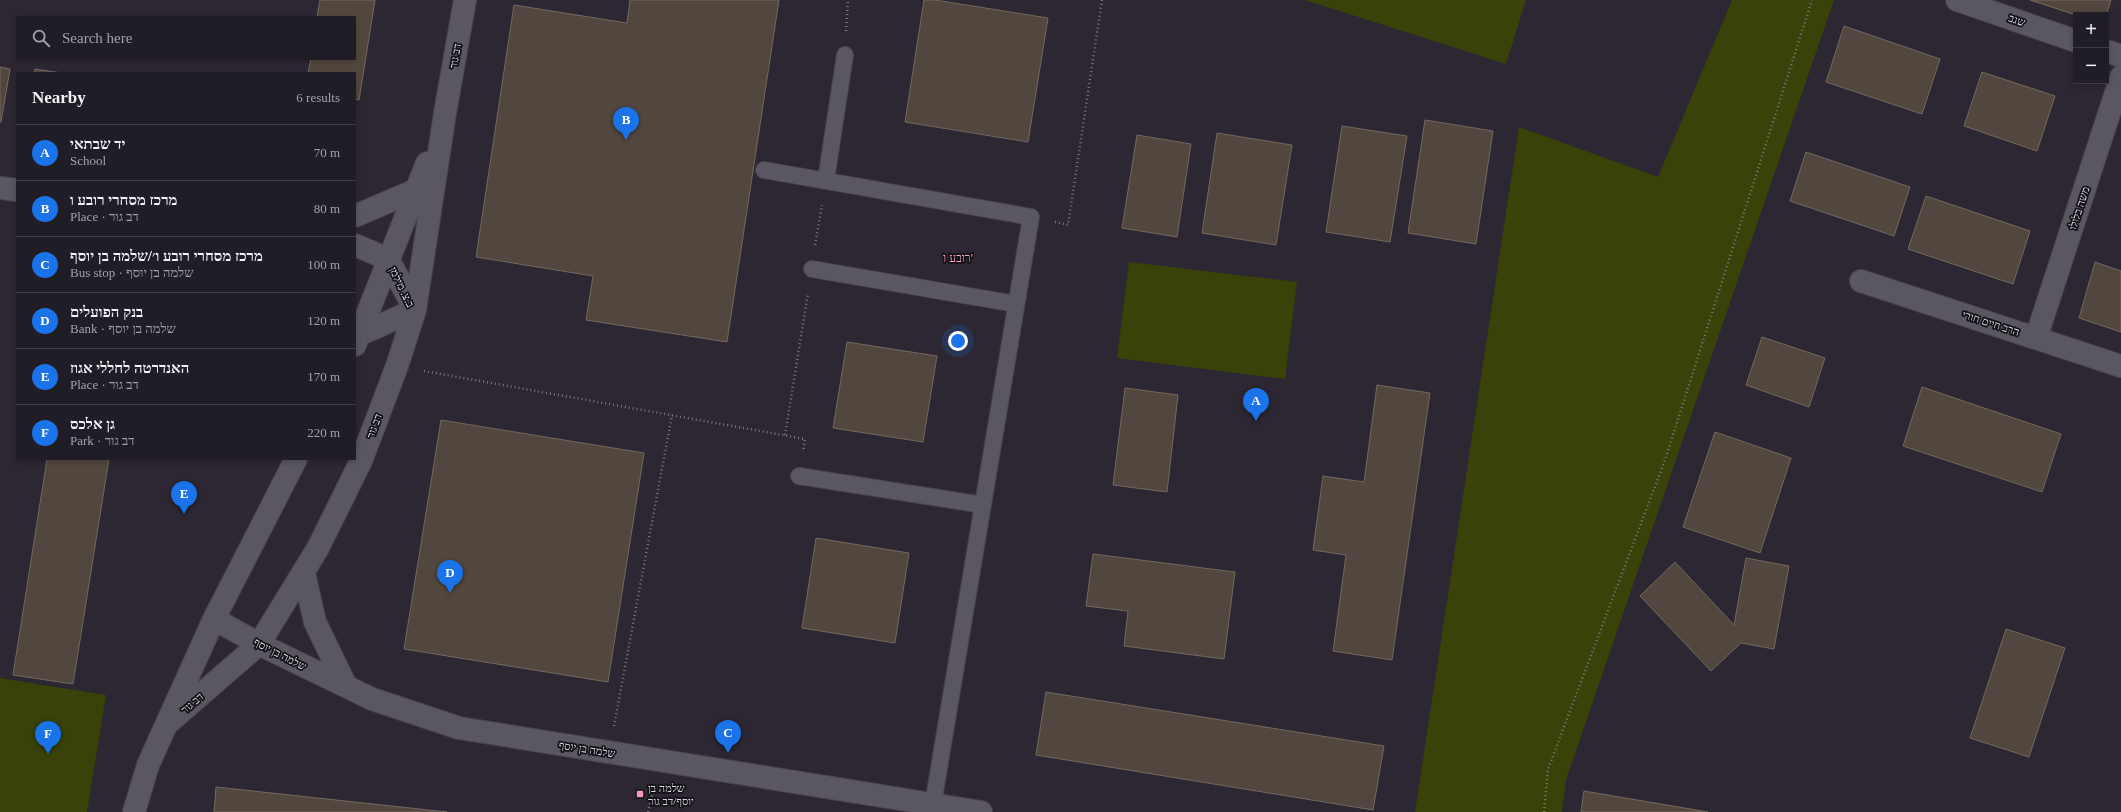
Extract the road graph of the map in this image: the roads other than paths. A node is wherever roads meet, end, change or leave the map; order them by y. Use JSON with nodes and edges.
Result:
{"nodes":[{"id":1,"x":465,"y":0,"type":"edge"},
{"id":2,"x":1957,"y":0,"type":"edge"},
{"id":3,"x":2073,"y":40,"type":"edge"},
{"id":4,"x":2109,"y":52,"type":"edge"},
{"id":5,"x":846,"y":55,"type":"road end"},
{"id":6,"x":2121,"y":56,"type":"edge"},
{"id":7,"x":2121,"y":77,"type":"edge"},
{"id":8,"x":445,"y":113,"type":"junction"},
{"id":9,"x":764,"y":170,"type":"dead end"},
{"id":10,"x":826,"y":180,"type":"junction"},
{"id":11,"x":0,"y":188,"type":"edge"},
{"id":12,"x":418,"y":189,"type":"junction"},
{"id":13,"x":16,"y":190,"type":"edge"},
{"id":14,"x":356,"y":216,"type":"edge"},
{"id":15,"x":356,"y":245,"type":"edge"},
{"id":16,"x":388,"y":259,"type":"junction"},
{"id":17,"x":812,"y":269,"type":"road end"},
{"id":18,"x":1861,"y":281,"type":"dead end"},
{"id":19,"x":1016,"y":304,"type":"junction"},
{"id":20,"x":415,"y":310,"type":"junction"},
{"id":21,"x":357,"y":337,"type":"edge"},
{"id":22,"x":2036,"y":338,"type":"junction"},
{"id":23,"x":2121,"y":366,"type":"edge"},
{"id":24,"x":295,"y":460,"type":"edge"},
{"id":25,"x":799,"y":476,"type":"road end"},
{"id":26,"x":983,"y":505,"type":"junction"},
{"id":27,"x":304,"y":573,"type":"junction"},
{"id":28,"x":214,"y":619,"type":"junction"},
{"id":29,"x":259,"y":644,"type":"junction"},
{"id":30,"x":346,"y":686,"type":"junction"},
{"id":31,"x":166,"y":725,"type":"junction"},
{"id":32,"x":933,"y":804,"type":"junction"},
{"id":33,"x":134,"y":812,"type":"edge"},
{"id":34,"x":981,"y":812,"type":"edge"}],
"edges":[{"from":1,"to":8,"type":"street","name":"דב גור"},
{"from":2,"to":3,"type":"street","name":"שגב"},
{"from":4,"to":6,"type":"street"},
{"from":5,"to":10,"type":"lane"},
{"from":7,"to":22,"type":"street","name":"משה בלולו"},
{"from":8,"to":12,"type":"street","name":"דב גור"},
{"from":8,"to":20,"type":"street","name":"דב גור"},
{"from":9,"to":10,"type":"lane"},
{"from":10,"to":19,"type":"lane"},
{"from":11,"to":13,"type":"street"},
{"from":12,"to":14,"type":"street"},
{"from":12,"to":16,"type":"street","name":"דב גור"},
{"from":15,"to":16,"type":"street","name":"ב.צ. מילמן"},
{"from":16,"to":20,"type":"street","name":"ב.צ. מילמן"},
{"from":16,"to":21,"type":"street","name":"דב גור"},
{"from":17,"to":19,"type":"lane"},
{"from":18,"to":22,"type":"street","name":"הרב חיים חורי"},
{"from":19,"to":26,"type":"lane"},
{"from":20,"to":21,"type":"street","name":"ב.צ. מילמן"},
{"from":20,"to":27,"type":"street","name":"דב גור"},
{"from":22,"to":23,"type":"street","name":"הרב חיים חורי"},
{"from":24,"to":28,"type":"street","name":"דב גור"},
{"from":25,"to":26,"type":"lane"},
{"from":26,"to":32,"type":"lane"},
{"from":27,"to":29,"type":"street","name":"דב גור"},
{"from":27,"to":30,"type":"street"},
{"from":28,"to":29,"type":"street","name":"שלמה בן יוסף"},
{"from":28,"to":31,"type":"street","name":"דב גור"},
{"from":29,"to":30,"type":"street","name":"שלמה בן יוסף"},
{"from":29,"to":31,"type":"street","name":"דב גור"},
{"from":30,"to":32,"type":"street","name":"שלמה בן יוסף"},
{"from":31,"to":33,"type":"street","name":"דב גור"},
{"from":32,"to":34,"type":"street","name":"שלמה בן יוסף"}]}
